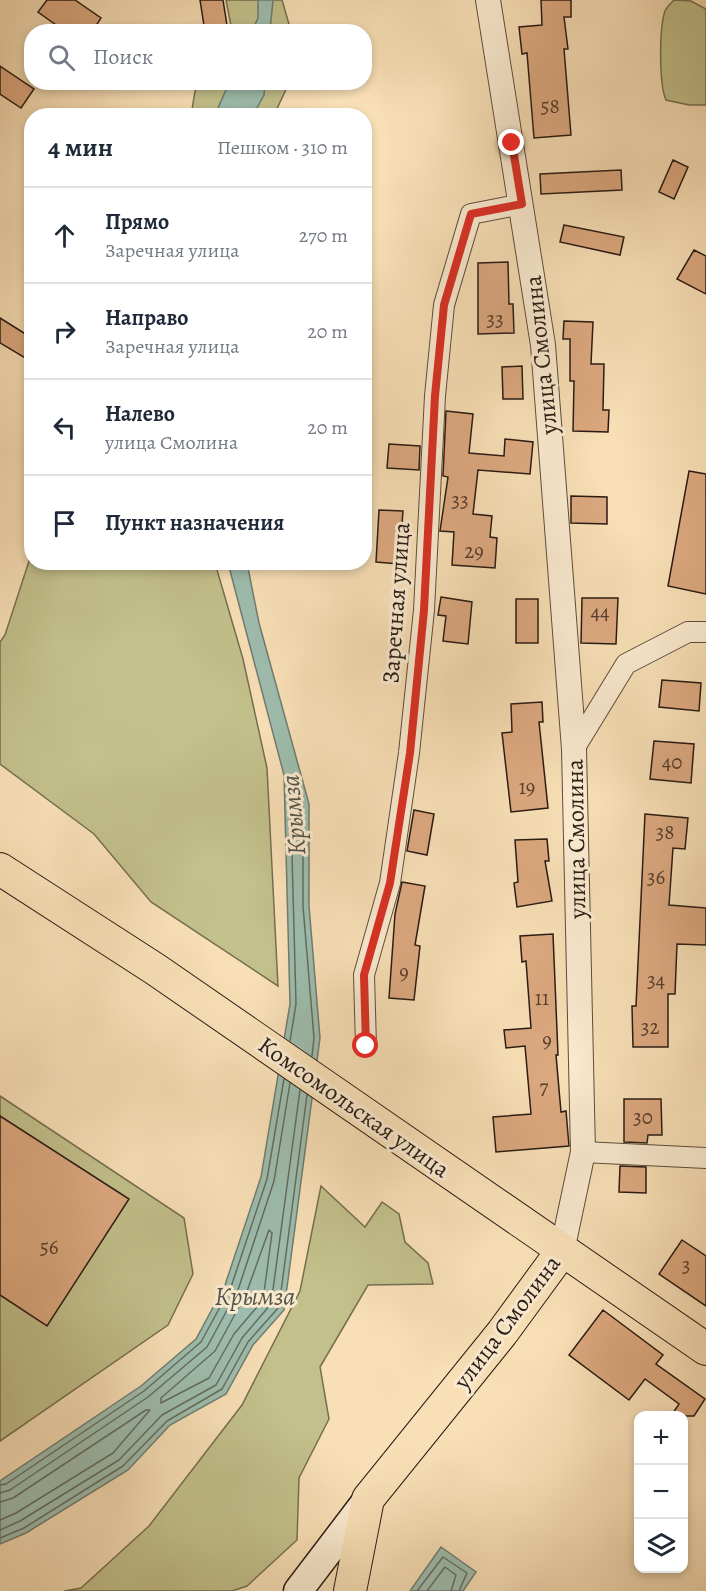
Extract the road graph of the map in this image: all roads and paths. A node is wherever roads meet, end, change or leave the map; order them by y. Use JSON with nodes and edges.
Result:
{"nodes":[{"id":1,"x":488,"y":0,"type":"edge"},
{"id":2,"x":522,"y":204,"type":"junction"},
{"id":3,"x":706,"y":633,"type":"edge"},
{"id":4,"x":574,"y":749,"type":"junction"},
{"id":5,"x":0,"y":869,"type":"edge"},
{"id":6,"x":366,"y":1046,"type":"dead end"},
{"id":7,"x":583,"y":1152,"type":"junction"},
{"id":8,"x":706,"y":1158,"type":"edge"},
{"id":9,"x":562,"y":1251,"type":"junction"},
{"id":10,"x":706,"y":1349,"type":"edge"},
{"id":11,"x":368,"y":1499,"type":"junction"},
{"id":12,"x":298,"y":1591,"type":"edge"},
{"id":13,"x":350,"y":1591,"type":"edge"}],
"edges":[{"from":1,"to":2,"type":"street","name":"улица Смолина"},
{"from":2,"to":4,"type":"street","name":"улица Смолина"},
{"from":2,"to":6,"type":"street","name":"Заречная улица"},
{"from":3,"to":4,"type":"street"},
{"from":4,"to":7,"type":"street","name":"улица Смолина"},
{"from":5,"to":9,"type":"main road","name":"Комсомольская улица"},
{"from":7,"to":8,"type":"street"},
{"from":7,"to":9,"type":"street","name":"улица Смолина"},
{"from":9,"to":10,"type":"main road","name":"Комсомольская улица"},
{"from":9,"to":11,"type":"main road","name":"улица Смолина"},
{"from":11,"to":12,"type":"main road","name":"улица Смолина"},
{"from":11,"to":13,"type":"main road"}]}
